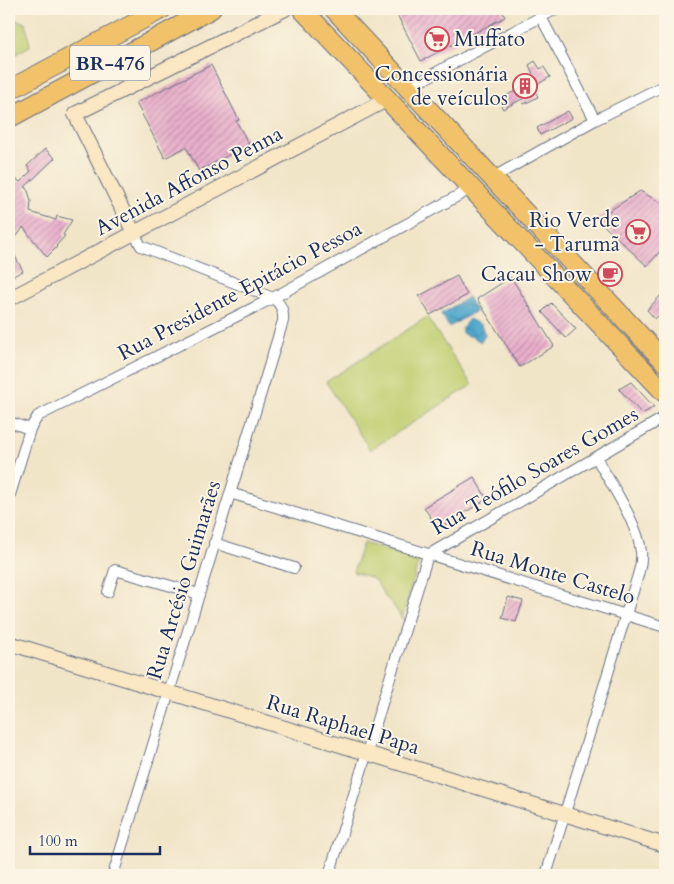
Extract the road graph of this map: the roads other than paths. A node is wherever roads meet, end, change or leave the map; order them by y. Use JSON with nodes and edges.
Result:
{"nodes":[{"id":1,"x":162,"y":9,"type":"edge"},
{"id":2,"x":211,"y":9,"type":"edge"},
{"id":3,"x":285,"y":9,"type":"edge"},
{"id":4,"x":302,"y":9,"type":"edge"},
{"id":5,"x":334,"y":9,"type":"edge"},
{"id":6,"x":556,"y":9,"type":"edge"},
{"id":7,"x":541,"y":16,"type":"junction"},
{"id":8,"x":665,"y":85,"type":"edge"},
{"id":9,"x":408,"y":88,"type":"junction"},
{"id":10,"x":9,"y":90,"type":"edge"},
{"id":11,"x":388,"y":99,"type":"junction"},
{"id":12,"x":9,"y":118,"type":"edge"},
{"id":13,"x":595,"y":120,"type":"junction"},
{"id":14,"x":492,"y":178,"type":"junction"},
{"id":15,"x":472,"y":188,"type":"junction"},
{"id":16,"x":134,"y":233,"type":"junction"},
{"id":17,"x":273,"y":298,"type":"junction"},
{"id":18,"x":9,"y":299,"type":"edge"},
{"id":19,"x":665,"y":362,"type":"edge"},
{"id":20,"x":665,"y":394,"type":"edge"},
{"id":21,"x":665,"y":417,"type":"edge"},
{"id":22,"x":9,"y":422,"type":"edge"},
{"id":23,"x":30,"y":429,"type":"junction"},
{"id":24,"x":596,"y":457,"type":"junction"},
{"id":25,"x":230,"y":493,"type":"junction"},
{"id":26,"x":9,"y":498,"type":"edge"},
{"id":27,"x":214,"y":543,"type":"junction"},
{"id":28,"x":428,"y":555,"type":"junction"},
{"id":29,"x":294,"y":568,"type":"dead end"},
{"id":30,"x":108,"y":592,"type":"dead end"},
{"id":31,"x":199,"y":594,"type":"junction"},
{"id":32,"x":626,"y":614,"type":"junction"},
{"id":33,"x":665,"y":627,"type":"edge"},
{"id":34,"x":9,"y":643,"type":"edge"},
{"id":35,"x":169,"y":692,"type":"junction"},
{"id":36,"x":367,"y":753,"type":"junction"},
{"id":37,"x":565,"y":814,"type":"junction"},
{"id":38,"x":665,"y":845,"type":"edge"},
{"id":39,"x":113,"y":875,"type":"edge"},
{"id":40,"x":329,"y":875,"type":"edge"},
{"id":41,"x":546,"y":875,"type":"edge"}],
"edges":[{"from":1,"to":10,"type":"highway"},
{"from":2,"to":12,"type":"highway","number":"BR-476"},
{"from":3,"to":16,"type":"street"},
{"from":4,"to":11,"type":"highway"},
{"from":5,"to":9,"type":"highway"},
{"from":6,"to":7,"type":"street"},
{"from":7,"to":9,"type":"street"},
{"from":7,"to":13,"type":"street"},
{"from":8,"to":13,"type":"street"},
{"from":9,"to":14,"type":"highway"},
{"from":11,"to":15,"type":"highway"},
{"from":11,"to":16,"type":"street","name":"Avenida Affonso Penna"},
{"from":13,"to":14,"type":"street"},
{"from":14,"to":19,"type":"highway"},
{"from":15,"to":17,"type":"street","name":"Rua Presidente Epitácio Pessoa"},
{"from":15,"to":20,"type":"highway"},
{"from":16,"to":17,"type":"street"},
{"from":16,"to":18,"type":"street","name":"Avenida Affonso Penna"},
{"from":17,"to":23,"type":"street","name":"Rua Presidente Epitácio Pessoa"},
{"from":17,"to":25,"type":"street","name":"Rua Arcésio Guimarães"},
{"from":21,"to":24,"type":"street","name":"Rua Teófilo Soares Gomes"},
{"from":22,"to":23,"type":"street"},
{"from":23,"to":26,"type":"street"},
{"from":24,"to":28,"type":"street","name":"Rua Teófilo Soares Gomes"},
{"from":24,"to":32,"type":"street"},
{"from":25,"to":27,"type":"street","name":"Rua Arcésio Guimarães"},
{"from":25,"to":28,"type":"street","name":"Rua Monte Castelo"},
{"from":27,"to":29,"type":"street"},
{"from":27,"to":31,"type":"street","name":"Rua Arcésio Guimarães"},
{"from":28,"to":32,"type":"street","name":"Rua Monte Castelo"},
{"from":28,"to":36,"type":"street","name":"Rua Teófilo Soares Gomes"},
{"from":30,"to":31,"type":"street"},
{"from":31,"to":35,"type":"street","name":"Rua Arcésio Guimarães"},
{"from":32,"to":33,"type":"street","name":"Rua Monte Castelo"},
{"from":32,"to":37,"type":"street"},
{"from":34,"to":35,"type":"street","name":"Rua Raphael Papa"},
{"from":35,"to":36,"type":"street","name":"Rua Raphael Papa"},
{"from":35,"to":39,"type":"street","name":"Rua Arcésio Guimarães"},
{"from":36,"to":37,"type":"street","name":"Rua Raphael Papa"},
{"from":36,"to":40,"type":"street","name":"Rua Teófilo Soares Gomes"},
{"from":37,"to":38,"type":"street","name":"Rua Raphael Papa"},
{"from":37,"to":41,"type":"street"}]}
